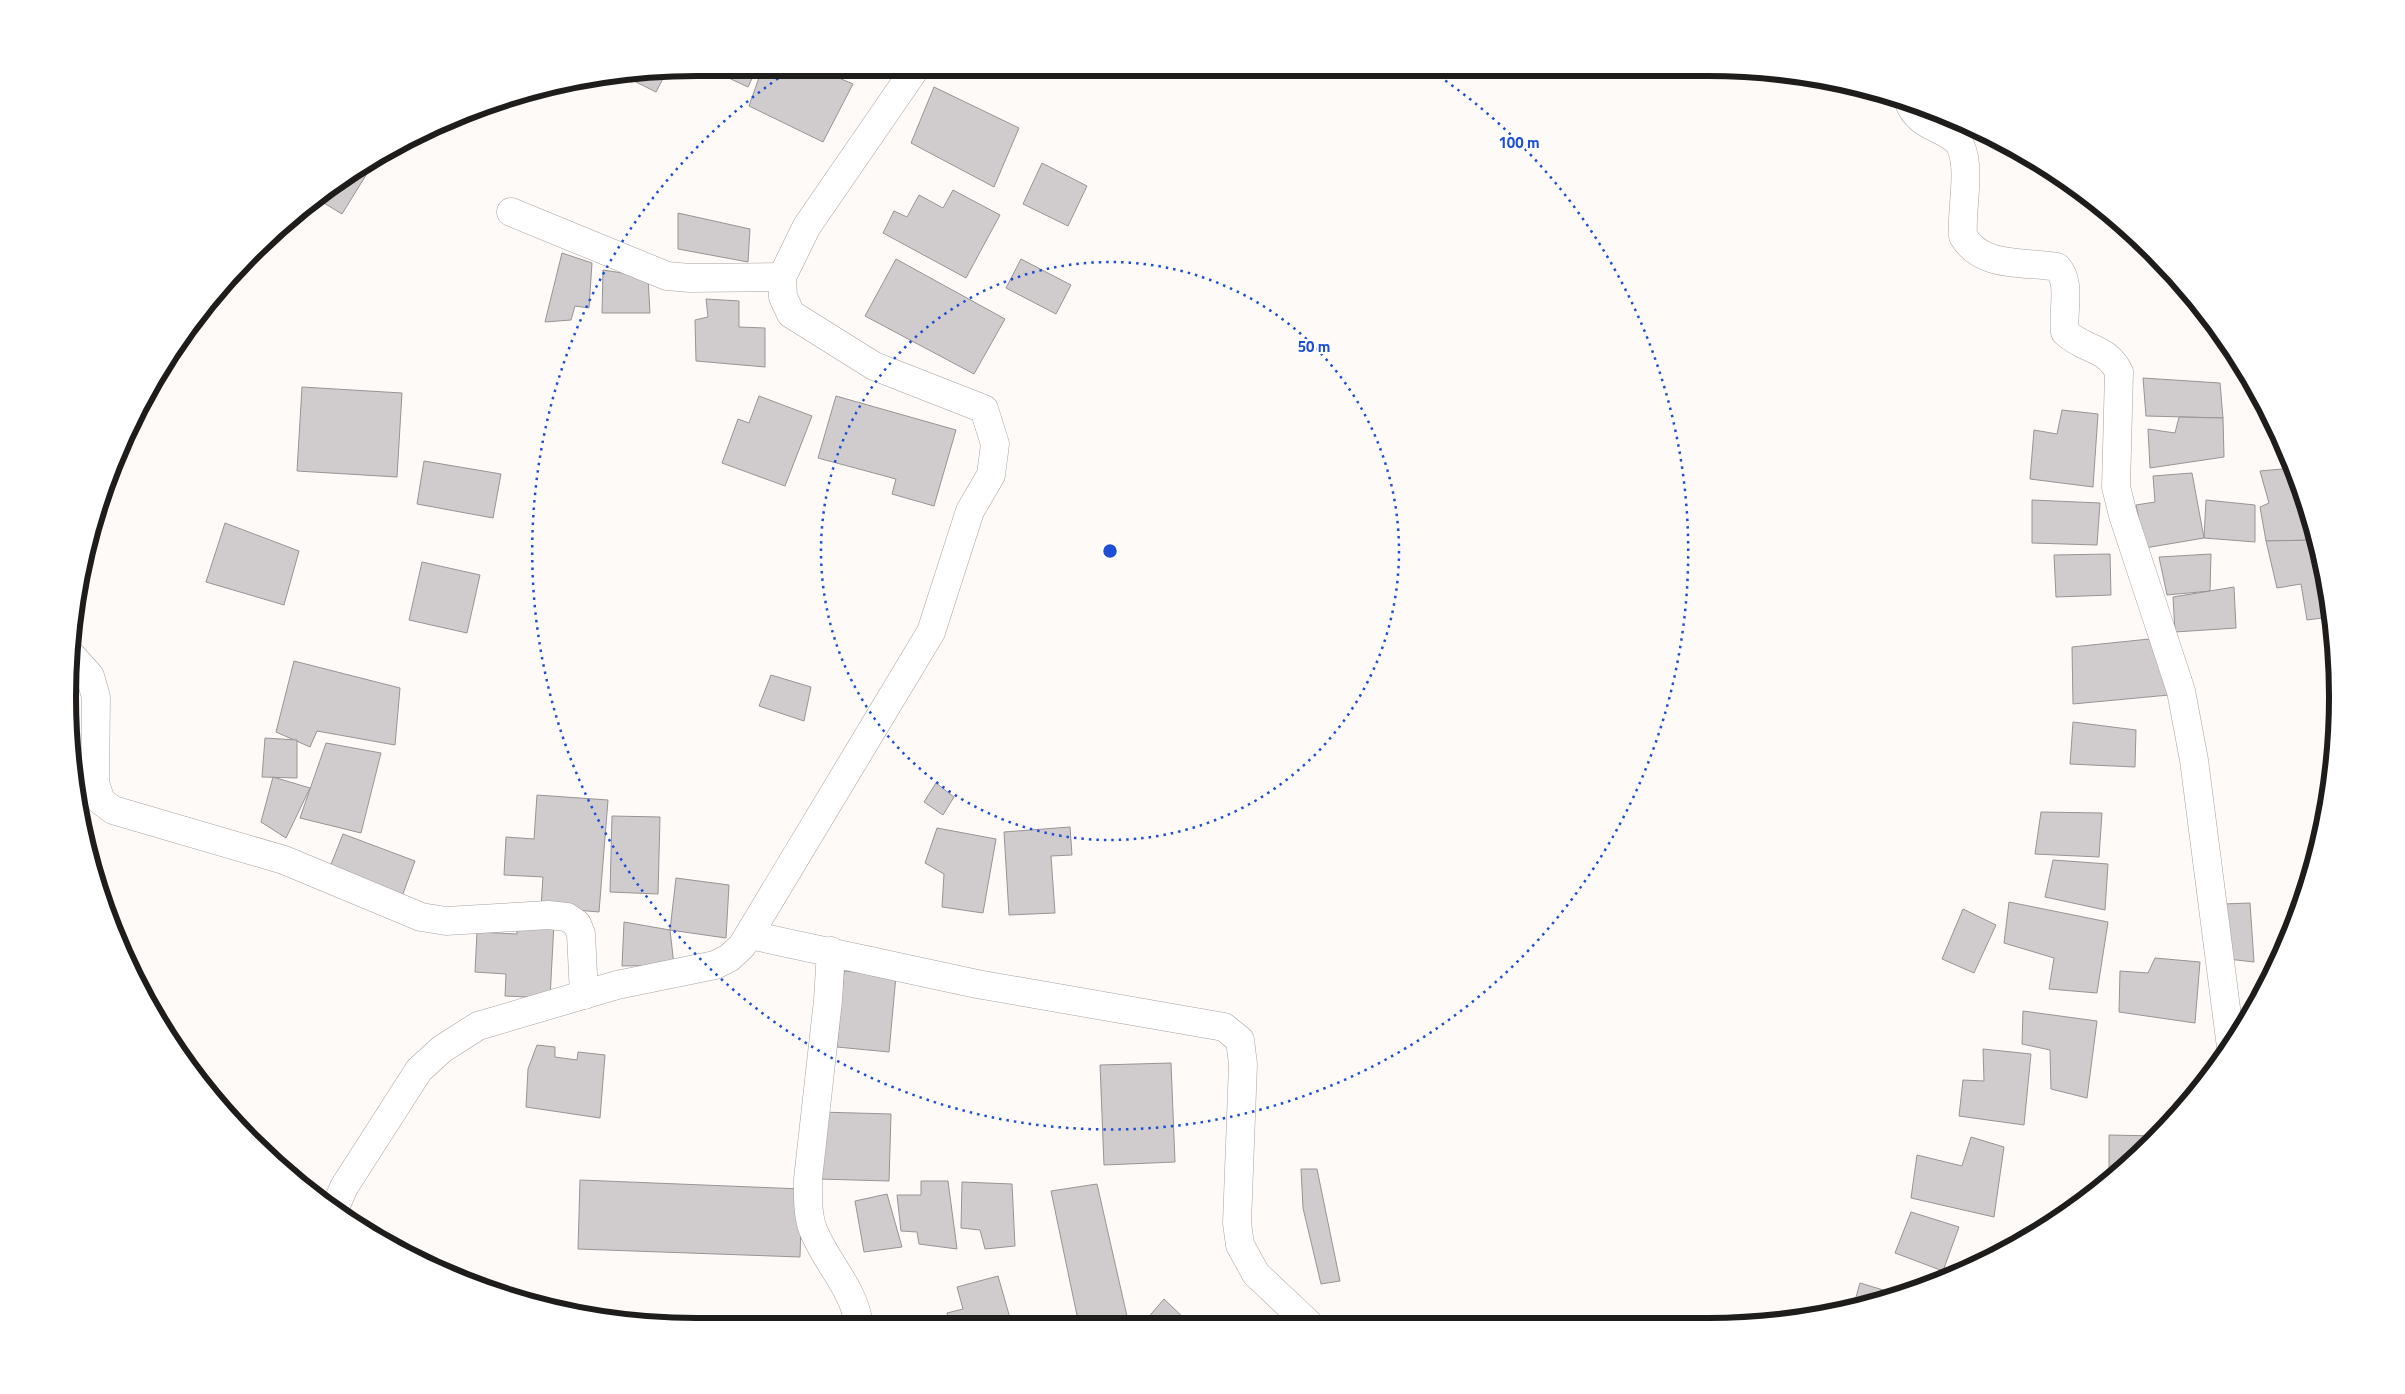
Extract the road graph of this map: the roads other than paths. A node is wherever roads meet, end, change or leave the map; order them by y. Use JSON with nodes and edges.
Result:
{"nodes":[{"id":1,"x":910,"y":76,"type":"edge"},
{"id":2,"x":1915,"y":112,"type":"edge"},
{"id":3,"x":510,"y":212,"type":"dead end"},
{"id":4,"x":782,"y":277,"type":"junction"},
{"id":5,"x":78,"y":662,"type":"edge"},
{"id":6,"x":750,"y":935,"type":"junction"},
{"id":7,"x":831,"y":951,"type":"junction"},
{"id":8,"x":584,"y":995,"type":"junction"},
{"id":9,"x":2229,"y":1034,"type":"edge"},
{"id":10,"x":337,"y":1202,"type":"edge"},
{"id":11,"x":858,"y":1318,"type":"edge"},
{"id":12,"x":1303,"y":1318,"type":"edge"}],
"edges":[{"from":1,"to":4,"type":"street"},
{"from":2,"to":9,"type":"street"},
{"from":3,"to":4,"type":"street"},
{"from":4,"to":6,"type":"street"},
{"from":5,"to":8,"type":"street"},
{"from":6,"to":7,"type":"street"},
{"from":6,"to":8,"type":"street"},
{"from":7,"to":11,"type":"street"},
{"from":7,"to":12,"type":"street"},
{"from":8,"to":10,"type":"street"}]}
